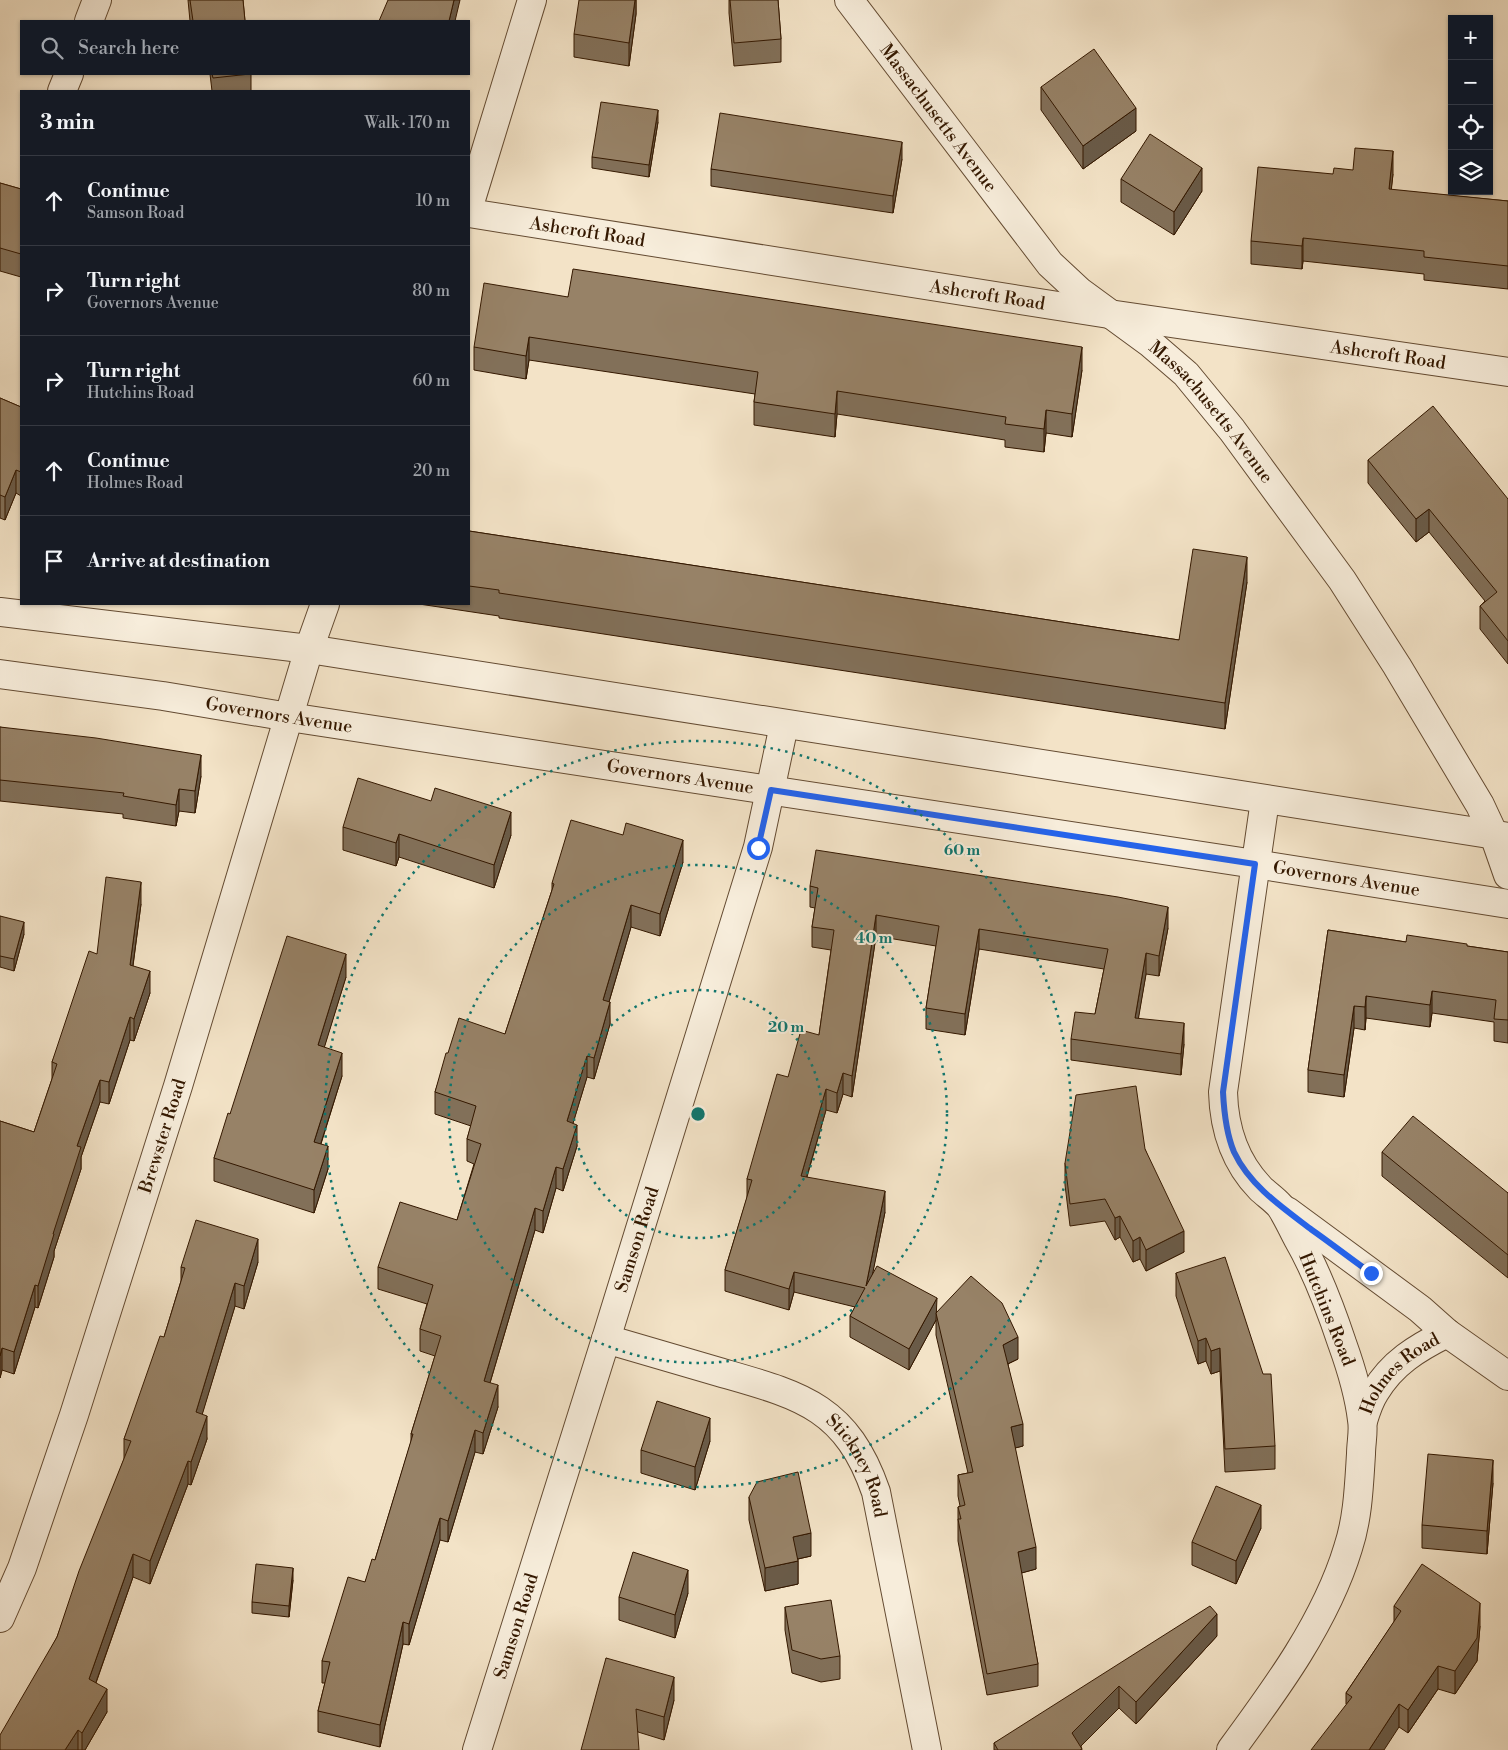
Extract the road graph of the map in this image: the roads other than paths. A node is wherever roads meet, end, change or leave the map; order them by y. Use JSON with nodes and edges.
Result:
{"nodes":[{"id":1,"x":97,"y":0,"type":"edge"},
{"id":2,"x":532,"y":0,"type":"edge"},
{"id":3,"x":849,"y":0,"type":"edge"},
{"id":4,"x":89,"y":20,"type":"edge"},
{"id":5,"x":69,"y":75,"type":"edge"},
{"id":6,"x":62,"y":90,"type":"edge"},
{"id":7,"x":470,"y":203,"type":"edge"},
{"id":8,"x":470,"y":213,"type":"edge"},
{"id":9,"x":1110,"y":314,"type":"junction"},
{"id":10,"x":1508,"y":372,"type":"edge"},
{"id":11,"x":326,"y":605,"type":"edge"},
{"id":12,"x":0,"y":612,"type":"edge"},
{"id":13,"x":309,"y":649,"type":"junction"},
{"id":14,"x":0,"y":674,"type":"edge"},
{"id":15,"x":290,"y":717,"type":"junction"},
{"id":16,"x":784,"y":725,"type":"junction"},
{"id":17,"x":771,"y":790,"type":"junction"},
{"id":18,"x":1265,"y":800,"type":"junction"},
{"id":19,"x":1501,"y":836,"type":"edge"},
{"id":20,"x":1255,"y":864,"type":"junction"},
{"id":21,"x":1508,"y":875,"type":"edge"},
{"id":22,"x":1508,"y":904,"type":"edge"},
{"id":23,"x":1279,"y":1205,"type":"junction"},
{"id":24,"x":1447,"y":1334,"type":"junction"},
{"id":25,"x":606,"y":1339,"type":"junction"},
{"id":26,"x":1508,"y":1376,"type":"edge"},
{"id":27,"x":1362,"y":1421,"type":"junction"},
{"id":28,"x":0,"y":1618,"type":"edge"},
{"id":29,"x":477,"y":1750,"type":"edge"},
{"id":30,"x":927,"y":1750,"type":"edge"},
{"id":31,"x":1231,"y":1750,"type":"edge"}],
"edges":[{"from":1,"to":4,"type":"street"},
{"from":2,"to":7,"type":"street"},
{"from":3,"to":9,"type":"street","name":"Massachusetts Avenue"},
{"from":5,"to":6,"type":"street"},
{"from":8,"to":9,"type":"street","name":"Ashcroft Road"},
{"from":9,"to":10,"type":"street","name":"Ashcroft Road"},
{"from":9,"to":19,"type":"street","name":"Massachusetts Avenue"},
{"from":11,"to":13,"type":"street","name":"Brewster Road"},
{"from":12,"to":13,"type":"street"},
{"from":13,"to":15,"type":"street","name":"Brewster Road"},
{"from":13,"to":16,"type":"street"},
{"from":14,"to":15,"type":"street","name":"Governors Avenue"},
{"from":15,"to":17,"type":"street","name":"Governors Avenue"},
{"from":15,"to":28,"type":"street","name":"Brewster Road"},
{"from":16,"to":17,"type":"street","name":"Samson Road"},
{"from":16,"to":18,"type":"street"},
{"from":17,"to":20,"type":"street","name":"Governors Avenue"},
{"from":17,"to":25,"type":"street","name":"Samson Road"},
{"from":18,"to":19,"type":"street"},
{"from":18,"to":20,"type":"street","name":"Hutchins Road"},
{"from":19,"to":21,"type":"street","name":"Massachusetts Avenue"},
{"from":20,"to":22,"type":"street","name":"Governors Avenue"},
{"from":20,"to":23,"type":"street","name":"Hutchins Road"},
{"from":23,"to":24,"type":"street","name":"Holmes Road"},
{"from":23,"to":27,"type":"street","name":"Hutchins Road"},
{"from":24,"to":26,"type":"street","name":"Holmes Road"},
{"from":24,"to":27,"type":"street","name":"Holmes Road"},
{"from":25,"to":29,"type":"street","name":"Samson Road"},
{"from":25,"to":30,"type":"street","name":"Stickney Road"},
{"from":27,"to":31,"type":"street","name":"Hutchins Road"}]}
